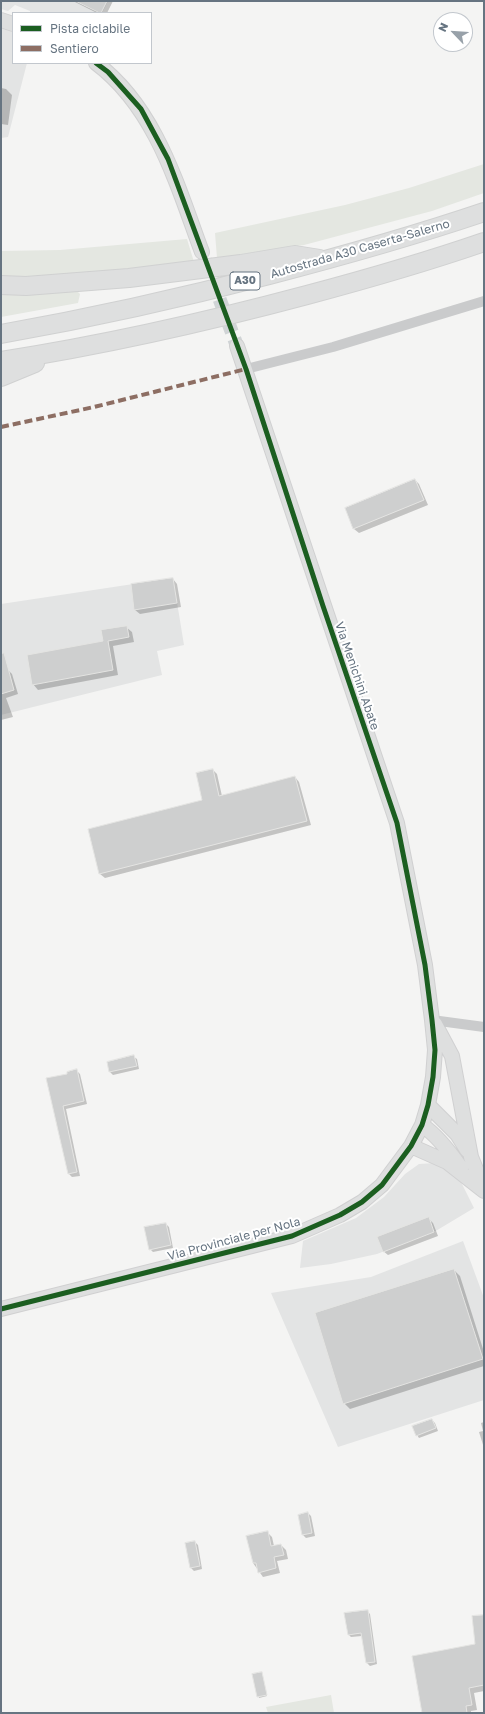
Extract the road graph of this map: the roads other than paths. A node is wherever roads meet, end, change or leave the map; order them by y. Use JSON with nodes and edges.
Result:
{"nodes":[{"id":1,"x":1,"y":20,"type":"edge"},
{"id":2,"x":12,"y":24,"type":"edge"},
{"id":3,"x":97,"y":64,"type":"edge"},
{"id":4,"x":484,"y":212,"type":"edge"},
{"id":5,"x":484,"y":242,"type":"edge"},
{"id":6,"x":202,"y":252,"type":"tunnel mouth"},
{"id":7,"x":328,"y":260,"type":"junction"},
{"id":8,"x":1,"y":285,"type":"edge"},
{"id":9,"x":484,"y":301,"type":"edge"},
{"id":10,"x":1,"y":334,"type":"edge"},
{"id":11,"x":237,"y":346,"type":"tunnel mouth"},
{"id":12,"x":65,"y":351,"type":"junction"},
{"id":13,"x":1,"y":361,"type":"edge"},
{"id":14,"x":246,"y":369,"type":"junction"},
{"id":15,"x":1,"y":377,"type":"edge"},
{"id":16,"x":432,"y":1020,"type":"junction"},
{"id":17,"x":484,"y":1027,"type":"edge"},
{"id":18,"x":428,"y":1105,"type":"junction"},
{"id":19,"x":422,"y":1124,"type":"junction"},
{"id":20,"x":412,"y":1146,"type":"junction"},
{"id":21,"x":471,"y":1157,"type":"junction"},
{"id":22,"x":466,"y":1175,"type":"junction"},
{"id":23,"x":484,"y":1190,"type":"edge"},
{"id":24,"x":1,"y":1309,"type":"edge"}],
"edges":[{"from":1,"to":2,"type":"street"},
{"from":3,"to":6,"type":"street"},
{"from":4,"to":7,"type":"highway","name":"Autostrada A30 Caserta-Salerno","number":"A30"},
{"from":5,"to":12,"type":"highway","number":"A30"},
{"from":7,"to":8,"type":"highway"},
{"from":7,"to":10,"type":"highway","name":"Autostrada A30 Caserta-Salerno","number":"A30"},
{"from":9,"to":14,"type":"street"},
{"from":11,"to":14,"type":"street","name":"Via Menichini Abate"},
{"from":12,"to":13,"type":"highway","number":"A30"},
{"from":12,"to":15,"type":"highway"},
{"from":14,"to":16,"type":"street","name":"Via Menichini Abate"},
{"from":16,"to":17,"type":"street"},
{"from":16,"to":18,"type":"street","name":"Via Provinciale per Nola"},
{"from":16,"to":21,"type":"street"},
{"from":18,"to":19,"type":"street","name":"Via Provinciale per Nola"},
{"from":18,"to":21,"type":"street"},
{"from":19,"to":20,"type":"street","name":"Via Provinciale per Nola"},
{"from":19,"to":22,"type":"street"},
{"from":20,"to":22,"type":"street"},
{"from":20,"to":24,"type":"street","name":"Via Provinciale per Nola"},
{"from":21,"to":23,"type":"street"},
{"from":22,"to":23,"type":"street"}]}
